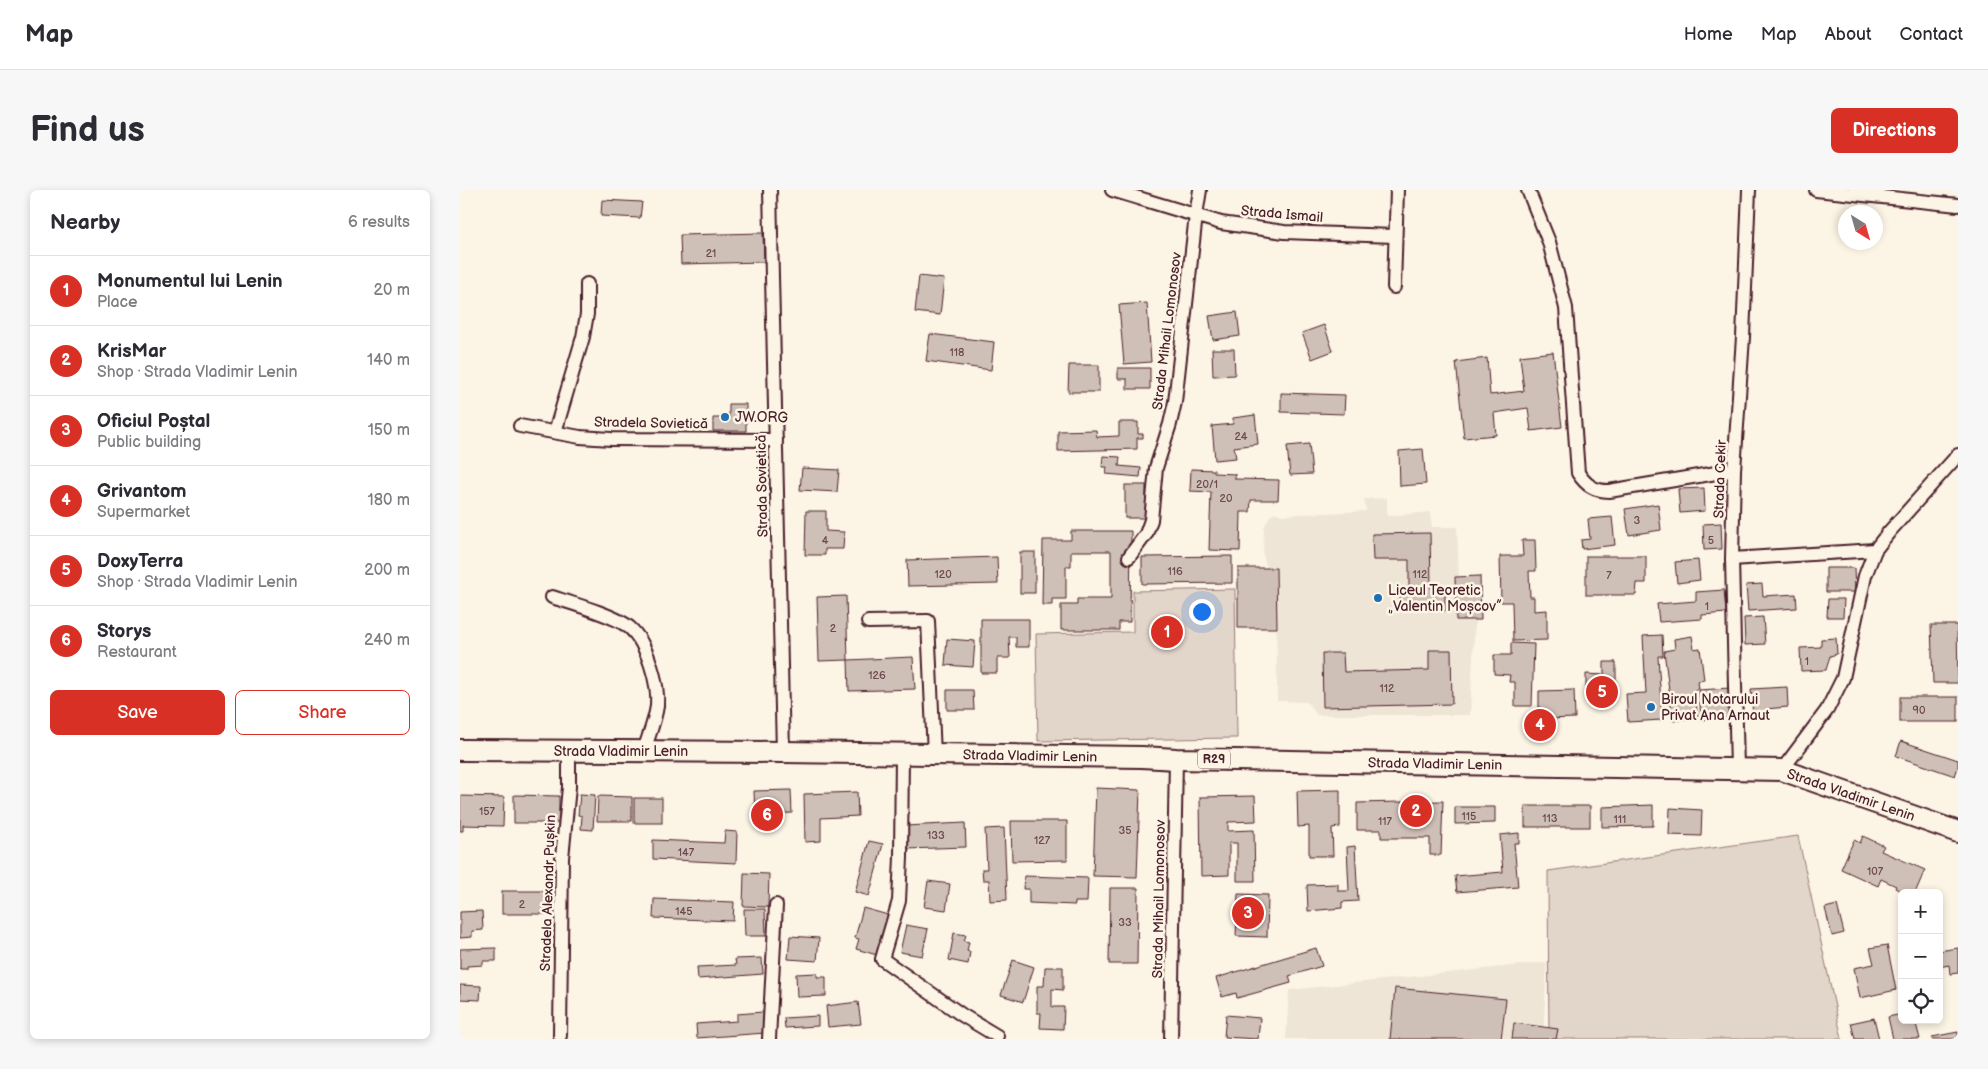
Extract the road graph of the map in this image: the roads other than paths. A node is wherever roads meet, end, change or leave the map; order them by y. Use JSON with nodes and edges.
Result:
{"nodes":[{"id":1,"x":770,"y":190,"type":"edge"},
{"id":2,"x":1112,"y":190,"type":"edge"},
{"id":3,"x":1200,"y":190,"type":"edge"},
{"id":4,"x":1397,"y":190,"type":"edge"},
{"id":5,"x":1528,"y":190,"type":"edge"},
{"id":6,"x":1749,"y":190,"type":"edge"},
{"id":7,"x":1816,"y":190,"type":"edge"},
{"id":8,"x":1958,"y":205,"type":"edge"},
{"id":9,"x":1196,"y":215,"type":"junction"},
{"id":10,"x":1394,"y":236,"type":"junction"},
{"id":11,"x":587,"y":284,"type":"dead end"},
{"id":12,"x":1394,"y":287,"type":"dead end"},
{"id":13,"x":520,"y":426,"type":"dead end"},
{"id":14,"x":555,"y":432,"type":"junction"},
{"id":15,"x":776,"y":440,"type":"junction"},
{"id":16,"x":1958,"y":455,"type":"edge"},
{"id":17,"x":1734,"y":470,"type":"junction"},
{"id":18,"x":1875,"y":550,"type":"junction"},
{"id":19,"x":1129,"y":557,"type":"dead end"},
{"id":20,"x":1732,"y":559,"type":"junction"},
{"id":21,"x":552,"y":597,"type":"dead end"},
{"id":22,"x":868,"y":622,"type":"dead end"},
{"id":23,"x":460,"y":750,"type":"edge"},
{"id":24,"x":569,"y":750,"type":"junction"},
{"id":25,"x":644,"y":751,"type":"junction"},
{"id":26,"x":783,"y":752,"type":"junction"},
{"id":27,"x":902,"y":754,"type":"junction"},
{"id":28,"x":934,"y":755,"type":"junction"},
{"id":29,"x":1176,"y":759,"type":"junction"},
{"id":30,"x":1737,"y":769,"type":"junction"},
{"id":31,"x":1782,"y":770,"type":"junction"},
{"id":32,"x":1958,"y":832,"type":"edge"},
{"id":33,"x":776,"y":904,"type":"dead end"},
{"id":34,"x":560,"y":1036,"type":"dead end"},
{"id":35,"x":997,"y":1036,"type":"dead end"},
{"id":36,"x":769,"y":1039,"type":"edge"},
{"id":37,"x":1171,"y":1039,"type":"edge"}],
"edges":[{"from":1,"to":15,"type":"street","name":"Strada Sovietică"},
{"from":2,"to":9,"type":"street","name":"Strada Ismail"},
{"from":3,"to":9,"type":"street","name":"Strada Mihail Lomonosov"},
{"from":4,"to":10,"type":"street"},
{"from":5,"to":17,"type":"street"},
{"from":6,"to":17,"type":"street","name":"Strada Cekir"},
{"from":7,"to":8,"type":"street"},
{"from":9,"to":10,"type":"street","name":"Strada Ismail"},
{"from":9,"to":19,"type":"street","name":"Strada Mihail Lomonosov"},
{"from":10,"to":12,"type":"street"},
{"from":11,"to":14,"type":"street"},
{"from":13,"to":14,"type":"street","name":"Stradela Sovietică"},
{"from":14,"to":15,"type":"street","name":"Stradela Sovietică"},
{"from":15,"to":26,"type":"street","name":"Strada Sovietică"},
{"from":16,"to":18,"type":"street"},
{"from":17,"to":20,"type":"street","name":"Strada Cekir"},
{"from":18,"to":20,"type":"street"},
{"from":18,"to":31,"type":"street"},
{"from":20,"to":30,"type":"street","name":"Strada Cekir"},
{"from":21,"to":25,"type":"street"},
{"from":22,"to":28,"type":"street"},
{"from":23,"to":24,"type":"main road","name":"Strada Vladimir Lenin","number":"R29"},
{"from":24,"to":25,"type":"main road","name":"Strada Vladimir Lenin","number":"R29"},
{"from":24,"to":34,"type":"street","name":"Stradela Alexandr Pușkin"},
{"from":25,"to":26,"type":"main road","name":"Strada Vladimir Lenin","number":"R29"},
{"from":26,"to":27,"type":"main road","name":"Strada Vladimir Lenin","number":"R29"},
{"from":27,"to":28,"type":"main road","name":"Strada Vladimir Lenin","number":"R29"},
{"from":27,"to":35,"type":"street"},
{"from":28,"to":29,"type":"main road","name":"Strada Vladimir Lenin","number":"R29"},
{"from":29,"to":30,"type":"main road","name":"Strada Vladimir Lenin","number":"R29"},
{"from":29,"to":37,"type":"street","name":"Strada Mihail Lomonosov"},
{"from":30,"to":31,"type":"main road","name":"Strada Vladimir Lenin","number":"R29"},
{"from":31,"to":32,"type":"main road","name":"Strada Vladimir Lenin","number":"R29"},
{"from":33,"to":36,"type":"street"}]}
